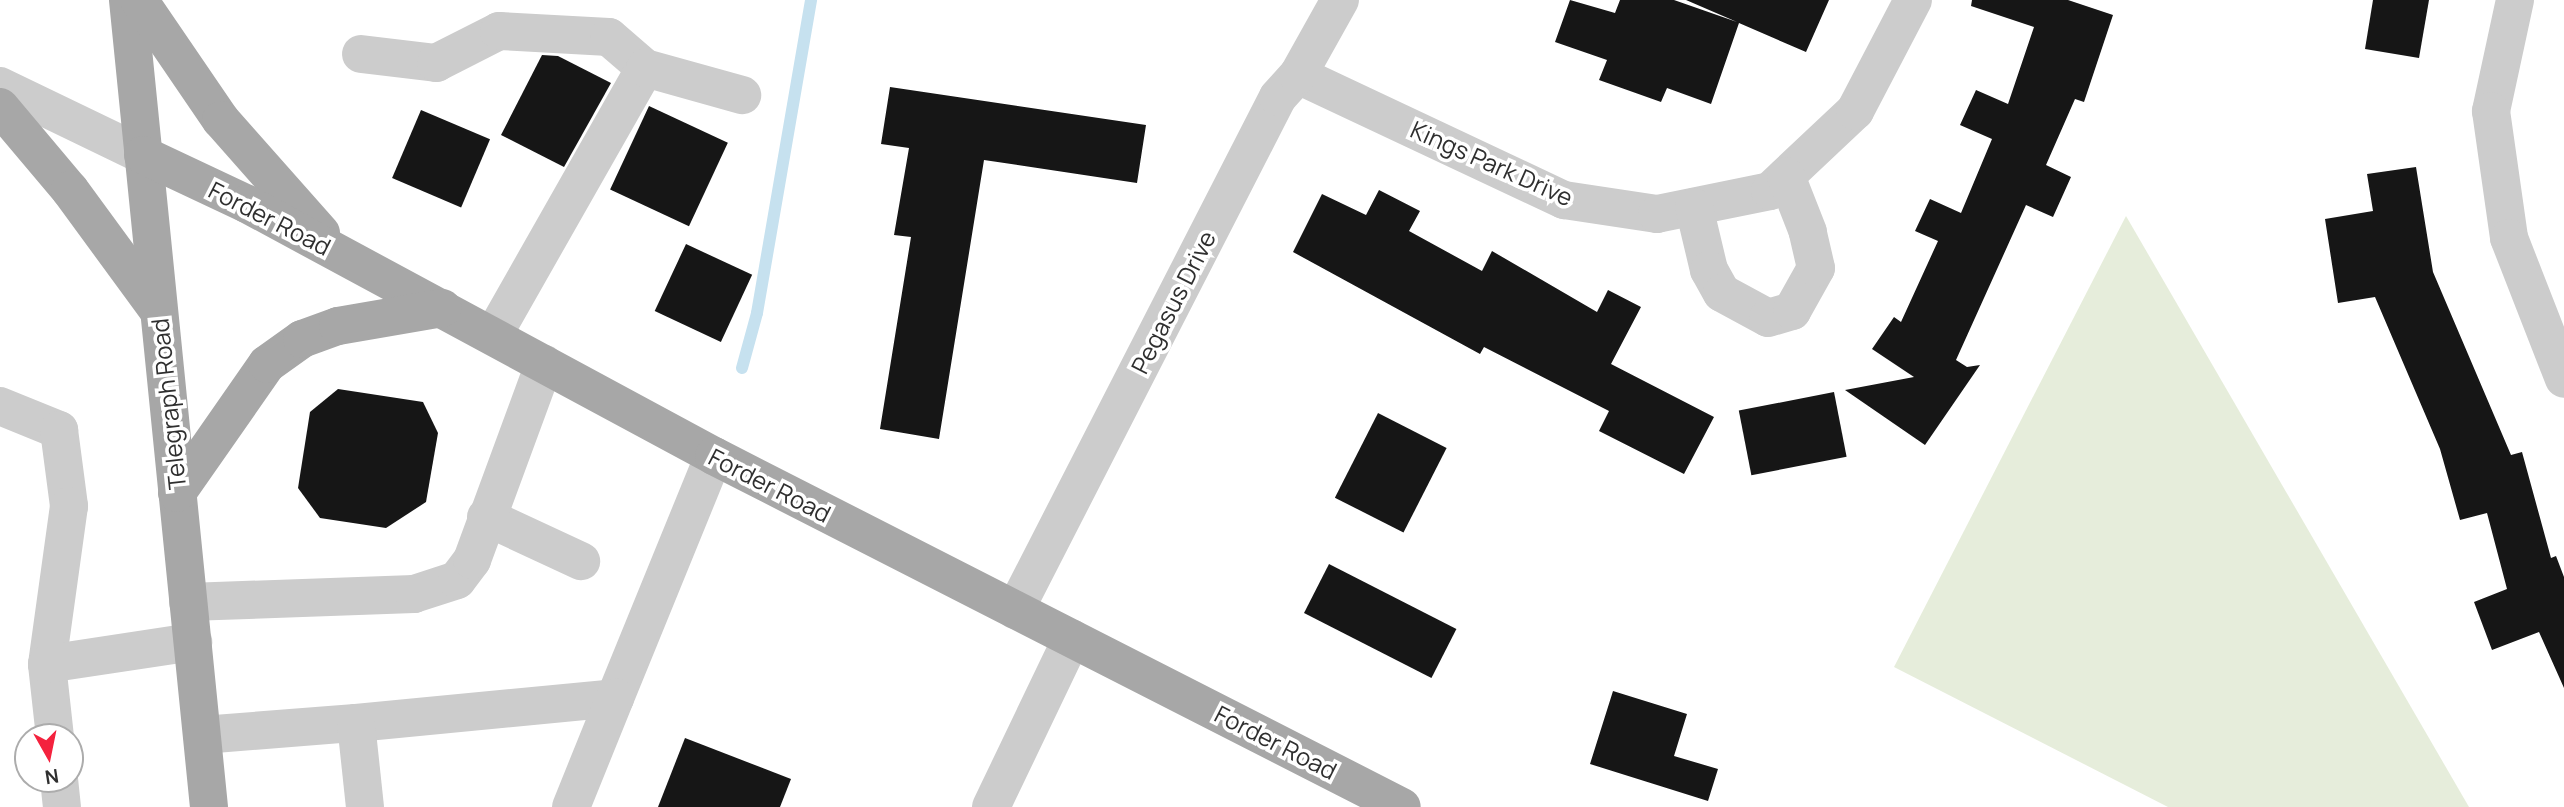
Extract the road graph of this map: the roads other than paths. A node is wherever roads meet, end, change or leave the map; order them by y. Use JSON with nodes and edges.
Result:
{"nodes":[{"id":1,"x":128,"y":0,"type":"edge"},
{"id":2,"x":139,"y":0,"type":"edge"},
{"id":3,"x":1340,"y":0,"type":"edge"},
{"id":4,"x":1913,"y":0,"type":"edge"},
{"id":5,"x":2515,"y":0,"type":"edge"},
{"id":6,"x":361,"y":54,"type":"dead end"},
{"id":7,"x":645,"y":68,"type":"junction"},
{"id":8,"x":1298,"y":75,"type":"junction"},
{"id":9,"x":0,"y":86,"type":"edge"},
{"id":10,"x":742,"y":95,"type":"dead end"},
{"id":11,"x":0,"y":107,"type":"edge"},
{"id":12,"x":143,"y":155,"type":"junction"},
{"id":13,"x":1786,"y":176,"type":"junction"},
{"id":14,"x":1694,"y":206,"type":"junction"},
{"id":15,"x":339,"y":253,"type":"junction"},
{"id":16,"x":442,"y":308,"type":"junction"},
{"id":17,"x":159,"y":311,"type":"junction"},
{"id":18,"x":494,"y":336,"type":"junction"},
{"id":19,"x":544,"y":364,"type":"junction"},
{"id":20,"x":2564,"y":379,"type":"edge"},
{"id":21,"x":0,"y":406,"type":"edge"},
{"id":22,"x":714,"y":456,"type":"junction"},
{"id":23,"x":177,"y":493,"type":"junction"},
{"id":24,"x":486,"y":517,"type":"junction"},
{"id":25,"x":581,"y":561,"type":"dead end"},
{"id":26,"x":188,"y":602,"type":"junction"},
{"id":27,"x":1015,"y":610,"type":"junction"},
{"id":28,"x":1072,"y":638,"type":"junction"},
{"id":29,"x":192,"y":642,"type":"junction"},
{"id":30,"x":47,"y":664,"type":"junction"},
{"id":31,"x":615,"y":698,"type":"junction"},
{"id":32,"x":53,"y":723,"type":"edge"},
{"id":33,"x":356,"y":723,"type":"junction"},
{"id":34,"x":202,"y":735,"type":"junction"},
{"id":35,"x":209,"y":807,"type":"edge"},
{"id":36,"x":365,"y":807,"type":"edge"},
{"id":37,"x":571,"y":807,"type":"edge"},
{"id":38,"x":991,"y":807,"type":"edge"},
{"id":39,"x":1402,"y":807,"type":"edge"}],
"edges":[{"from":1,"to":12,"type":"main road","name":"Telegraph Road"},
{"from":2,"to":15,"type":"main road"},
{"from":3,"to":8,"type":"street","name":"Pegasus Drive"},
{"from":4,"to":13,"type":"street","name":"Kings Park Drive"},
{"from":5,"to":20,"type":"street"},
{"from":6,"to":7,"type":"street"},
{"from":7,"to":10,"type":"street"},
{"from":7,"to":18,"type":"street"},
{"from":8,"to":14,"type":"street","name":"Kings Park Drive"},
{"from":8,"to":27,"type":"street","name":"Pegasus Drive"},
{"from":9,"to":12,"type":"street"},
{"from":11,"to":17,"type":"main road"},
{"from":12,"to":15,"type":"main road","name":"Forder Road"},
{"from":12,"to":17,"type":"main road","name":"Telegraph Road"},
{"from":13,"to":14,"type":"street","name":"Kings Park Drive"},
{"from":13,"to":14,"type":"street"},
{"from":15,"to":16,"type":"main road","name":"Forder Road"},
{"from":16,"to":18,"type":"main road","name":"Forder Road"},
{"from":16,"to":23,"type":"main road"},
{"from":17,"to":23,"type":"main road","name":"Telegraph Road"},
{"from":18,"to":19,"type":"main road","name":"Forder Road"},
{"from":19,"to":22,"type":"main road","name":"Forder Road"},
{"from":19,"to":24,"type":"street"},
{"from":21,"to":30,"type":"street"},
{"from":22,"to":27,"type":"main road","name":"Forder Road"},
{"from":22,"to":31,"type":"street"},
{"from":23,"to":26,"type":"main road","name":"Telegraph Road"},
{"from":24,"to":25,"type":"street"},
{"from":24,"to":26,"type":"street"},
{"from":26,"to":29,"type":"main road","name":"Telegraph Road"},
{"from":27,"to":28,"type":"main road","name":"Forder Road"},
{"from":28,"to":38,"type":"street"},
{"from":28,"to":39,"type":"main road","name":"Forder Road"},
{"from":29,"to":30,"type":"street"},
{"from":29,"to":34,"type":"main road","name":"Telegraph Road"},
{"from":30,"to":32,"type":"street"},
{"from":31,"to":33,"type":"street"},
{"from":31,"to":37,"type":"street"},
{"from":33,"to":34,"type":"street"},
{"from":33,"to":36,"type":"street"},
{"from":34,"to":35,"type":"main road","name":"Telegraph Road"}]}
